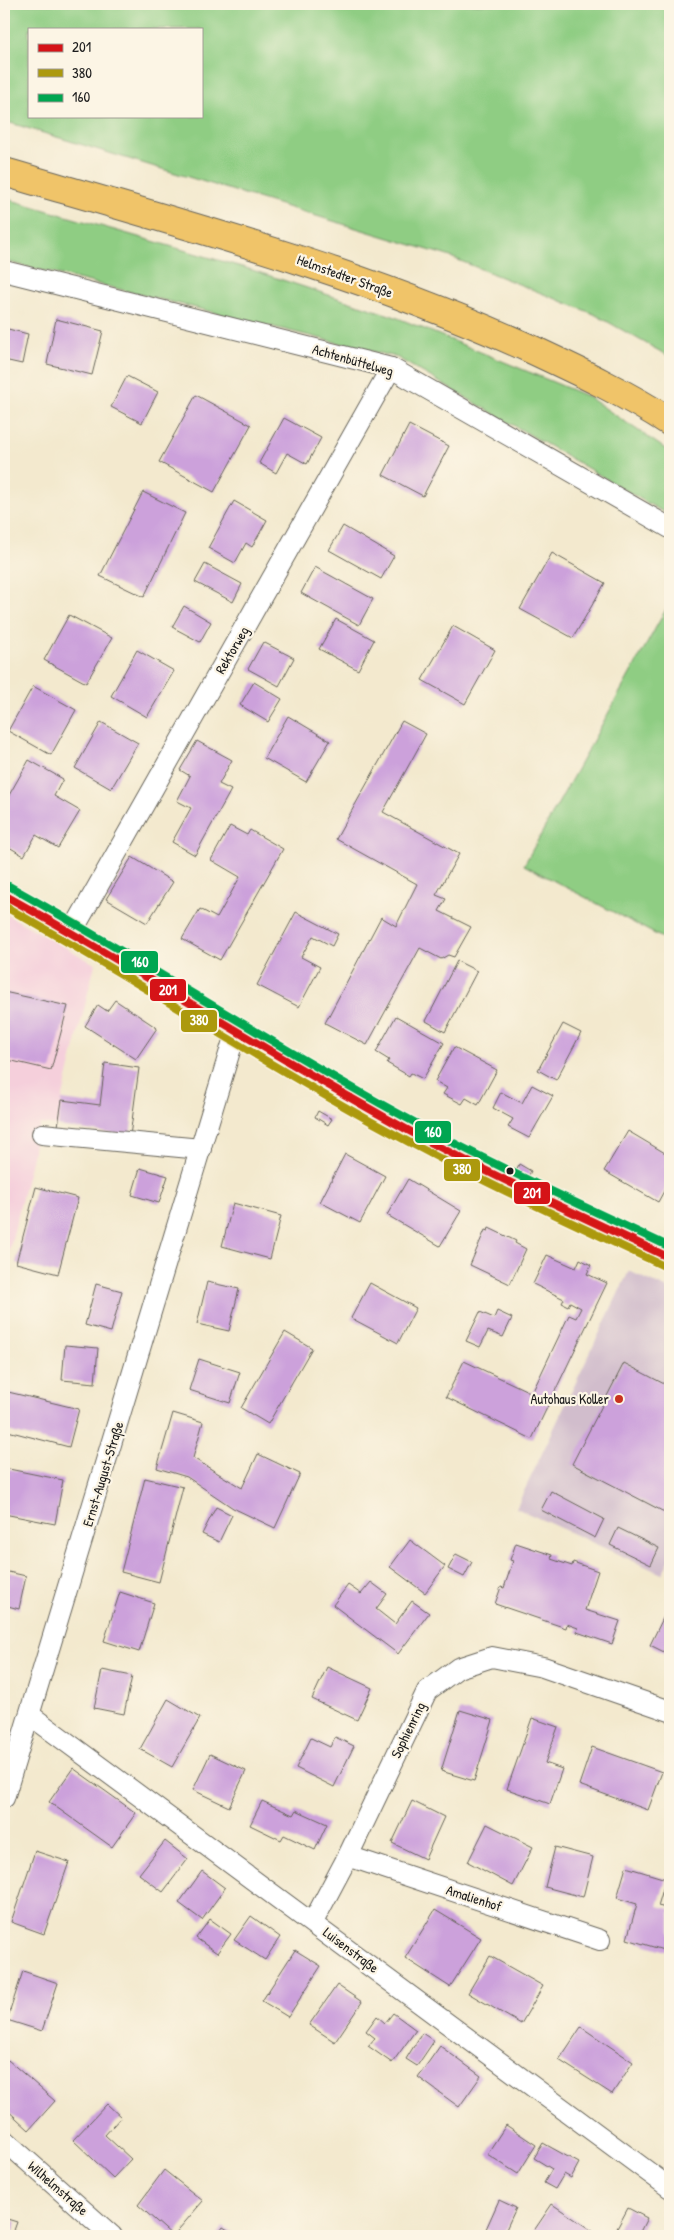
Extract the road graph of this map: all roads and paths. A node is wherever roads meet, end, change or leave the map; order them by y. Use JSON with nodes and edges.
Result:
{"nodes":[{"id":1,"x":4,"y":172,"type":"edge"},
{"id":2,"x":4,"y":270,"type":"edge"},
{"id":3,"x":391,"y":368,"type":"junction"},
{"id":4,"x":670,"y":422,"type":"edge"},
{"id":5,"x":670,"y":528,"type":"edge"},
{"id":6,"x":4,"y":895,"type":"edge"},
{"id":7,"x":72,"y":932,"type":"junction"},
{"id":8,"x":236,"y":1031,"type":"junction"},
{"id":9,"x":42,"y":1134,"type":"dead end"},
{"id":10,"x":201,"y":1149,"type":"junction"},
{"id":11,"x":670,"y":1258,"type":"edge"},
{"id":12,"x":670,"y":1711,"type":"edge"},
{"id":13,"x":30,"y":1715,"type":"junction"},
{"id":14,"x":4,"y":1798,"type":"edge"},
{"id":15,"x":348,"y":1856,"type":"junction"},
{"id":16,"x":313,"y":1922,"type":"junction"},
{"id":17,"x":600,"y":1940,"type":"dead end"},
{"id":18,"x":4,"y":2140,"type":"edge"},
{"id":19,"x":670,"y":2188,"type":"edge"},
{"id":20,"x":112,"y":2236,"type":"edge"}],
"edges":[{"from":1,"to":4,"type":"main road","name":"Helmstedter Straße"},
{"from":2,"to":3,"type":"street","name":"Achtenbüttelweg"},
{"from":3,"to":5,"type":"street","name":"Achtenbüttelweg"},
{"from":3,"to":7,"type":"street","name":"Rektorweg"},
{"from":6,"to":7,"type":"street"},
{"from":7,"to":8,"type":"street"},
{"from":8,"to":10,"type":"street","name":"Ernst-August-Straße"},
{"from":8,"to":11,"type":"street"},
{"from":9,"to":10,"type":"street"},
{"from":10,"to":13,"type":"street","name":"Ernst-August-Straße"},
{"from":12,"to":15,"type":"street","name":"Sophienring"},
{"from":13,"to":14,"type":"street","name":"Ernst-August-Straße"},
{"from":13,"to":16,"type":"street","name":"Luisenstraße"},
{"from":15,"to":16,"type":"street","name":"Sophienring"},
{"from":15,"to":17,"type":"street","name":"Amalienhof"},
{"from":16,"to":19,"type":"street","name":"Luisenstraße"},
{"from":18,"to":20,"type":"street","name":"Wilhelmstraße"}]}
